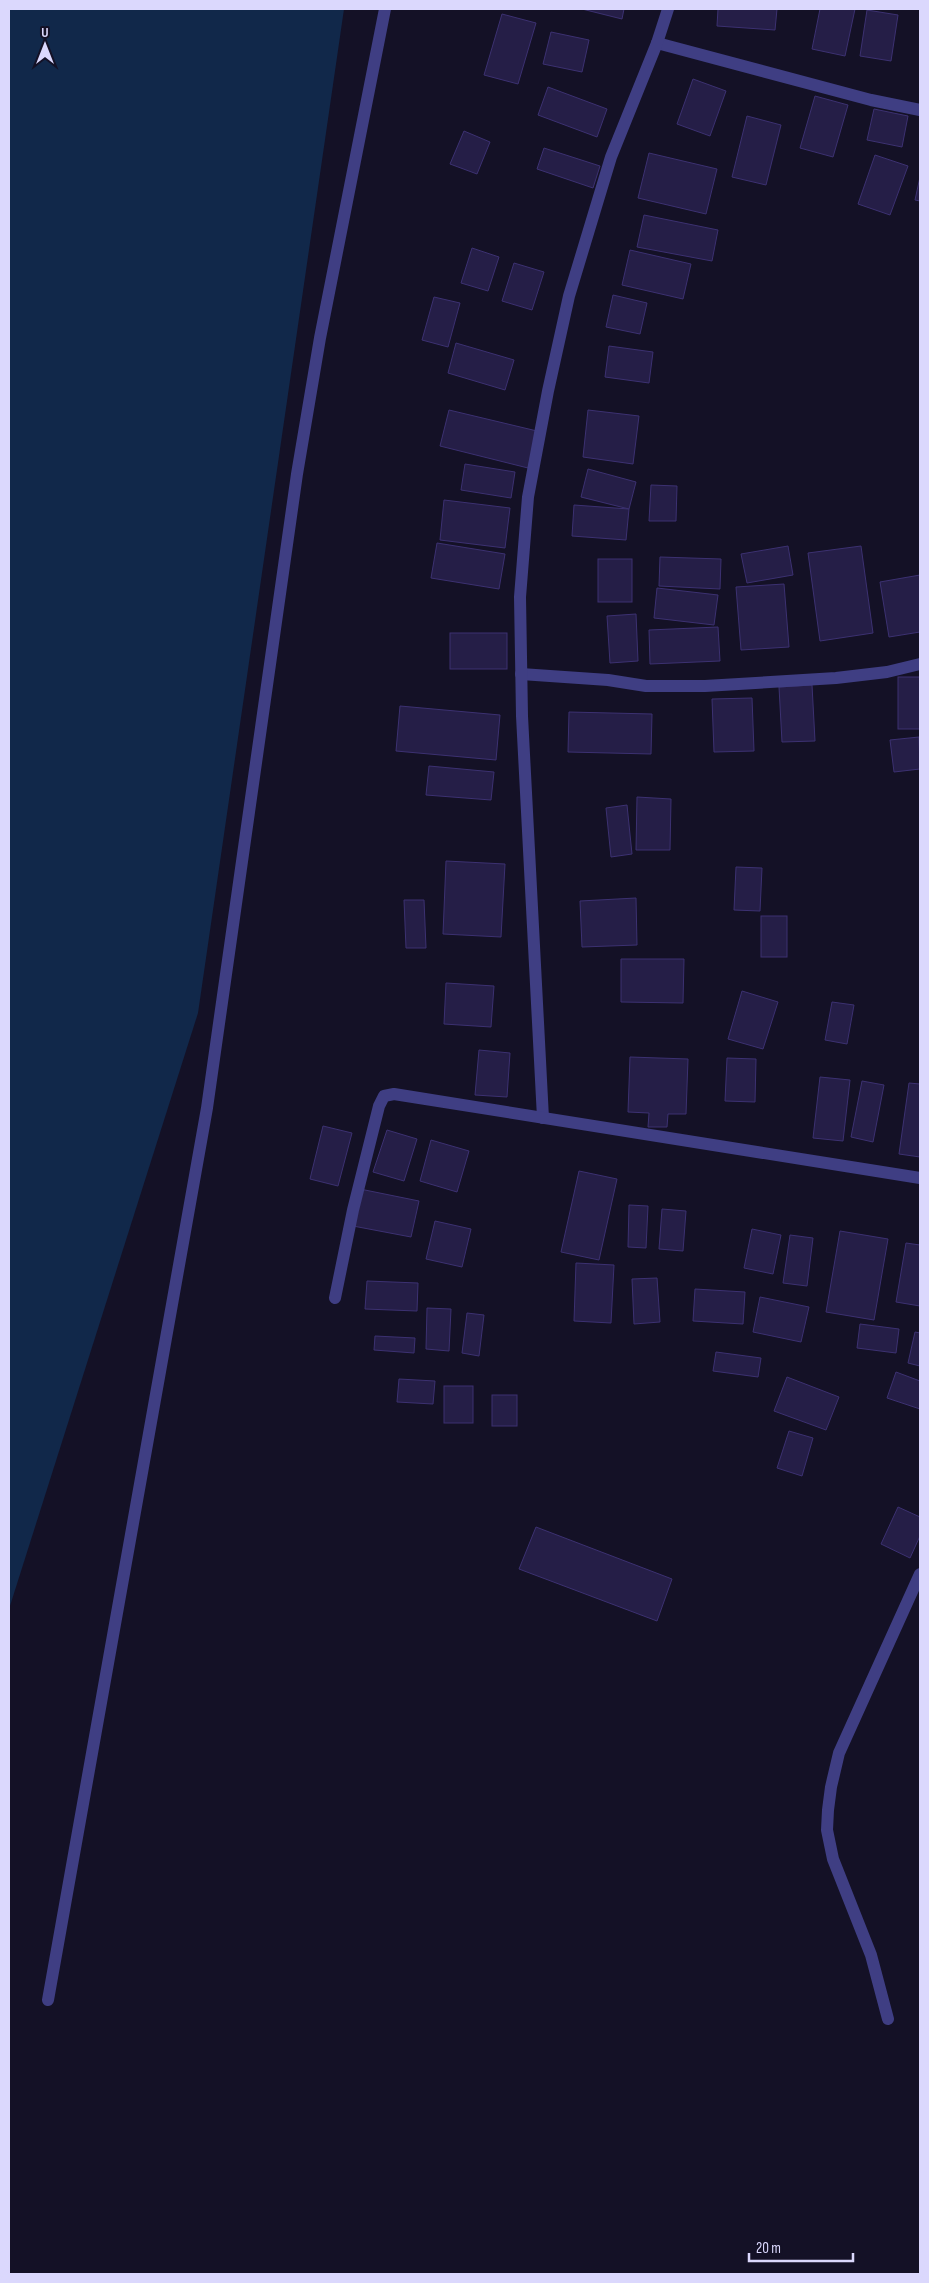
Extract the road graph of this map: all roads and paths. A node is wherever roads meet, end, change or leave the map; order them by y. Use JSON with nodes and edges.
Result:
{"nodes":[{"id":1,"x":385,"y":9,"type":"edge"},
{"id":2,"x":668,"y":9,"type":"edge"},
{"id":3,"x":658,"y":43,"type":"junction"},
{"id":4,"x":920,"y":110,"type":"edge"},
{"id":5,"x":920,"y":664,"type":"edge"},
{"id":6,"x":521,"y":674,"type":"junction"},
{"id":7,"x":543,"y":1118,"type":"junction"},
{"id":8,"x":920,"y":1178,"type":"edge"},
{"id":9,"x":335,"y":1298,"type":"dead end"},
{"id":10,"x":920,"y":1574,"type":"edge"},
{"id":11,"x":48,"y":2000,"type":"dead end"},
{"id":12,"x":888,"y":2020,"type":"dead end"}],
"edges":[{"from":1,"to":11,"type":"street"},
{"from":2,"to":3,"type":"street"},
{"from":3,"to":4,"type":"street"},
{"from":3,"to":6,"type":"street"},
{"from":5,"to":6,"type":"street"},
{"from":6,"to":7,"type":"street"},
{"from":7,"to":8,"type":"street"},
{"from":7,"to":9,"type":"street"},
{"from":10,"to":12,"type":"street"}]}
